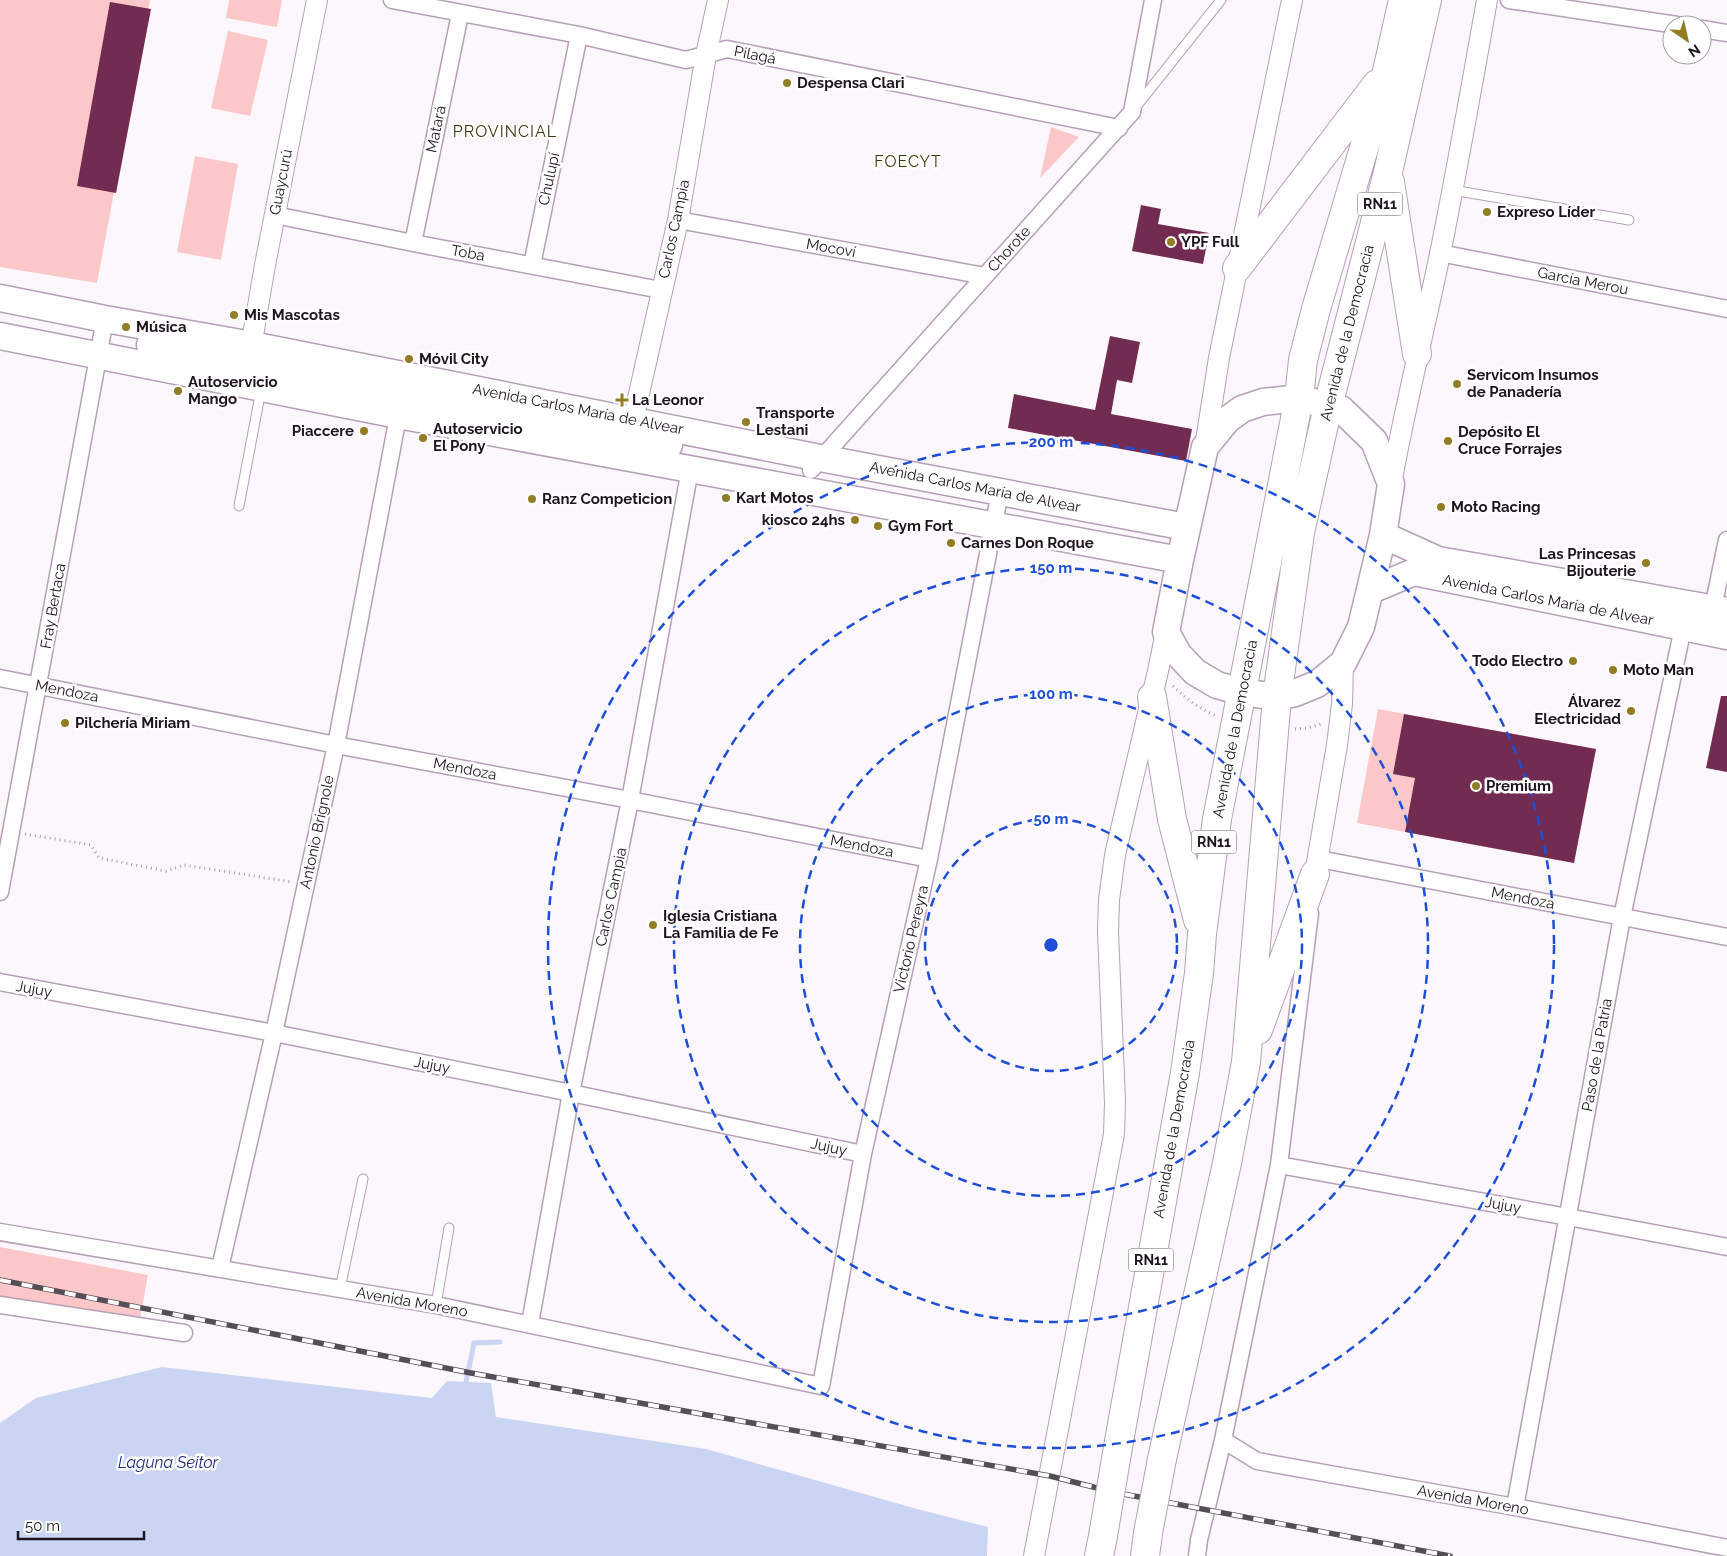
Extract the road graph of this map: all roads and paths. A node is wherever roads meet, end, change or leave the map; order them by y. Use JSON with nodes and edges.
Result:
{"nodes":[{"id":1,"x":317,"y":0,"type":"edge"},
{"id":2,"x":392,"y":0,"type":"edge"},
{"id":3,"x":718,"y":0,"type":"edge"},
{"id":4,"x":1153,"y":0,"type":"edge"},
{"id":5,"x":1221,"y":0,"type":"edge"},
{"id":6,"x":1292,"y":0,"type":"edge"},
{"id":7,"x":1403,"y":0,"type":"edge"},
{"id":8,"x":1427,"y":0,"type":"edge"},
{"id":9,"x":1488,"y":0,"type":"edge"},
{"id":10,"x":1509,"y":0,"type":"edge"},
{"id":11,"x":460,"y":14,"type":"junction"},
{"id":12,"x":1662,"y":23,"type":"edge"},
{"id":13,"x":1712,"y":30,"type":"edge"},
{"id":14,"x":1727,"y":32,"type":"edge"},
{"id":15,"x":579,"y":35,"type":"junction"},
{"id":16,"x":706,"y":55,"type":"junction"},
{"id":17,"x":1387,"y":71,"type":"junction"},
{"id":18,"x":1132,"y":112,"type":"junction"},
{"id":19,"x":1119,"y":128,"type":"junction"},
{"id":20,"x":1388,"y":172,"type":"junction"},
{"id":21,"x":1452,"y":190,"type":"junction"},
{"id":22,"x":275,"y":215,"type":"junction"},
{"id":23,"x":678,"y":220,"type":"junction"},
{"id":24,"x":1629,"y":220,"type":"dead end"},
{"id":25,"x":413,"y":243,"type":"junction"},
{"id":26,"x":1440,"y":253,"type":"junction"},
{"id":27,"x":532,"y":265,"type":"junction"},
{"id":28,"x":1237,"y":268,"type":"junction"},
{"id":29,"x":985,"y":276,"type":"junction"},
{"id":30,"x":661,"y":290,"type":"junction"},
{"id":31,"x":0,"y":298,"type":"edge"},
{"id":32,"x":1727,"y":309,"type":"edge"},
{"id":33,"x":0,"y":316,"type":"edge"},
{"id":34,"x":0,"y":336,"type":"edge"},
{"id":35,"x":102,"y":337,"type":"junction"},
{"id":36,"x":250,"y":354,"type":"junction"},
{"id":37,"x":1417,"y":354,"type":"junction"},
{"id":38,"x":261,"y":387,"type":"junction"},
{"id":39,"x":1299,"y":398,"type":"junction"},
{"id":40,"x":400,"y":404,"type":"junction"},
{"id":41,"x":1328,"y":406,"type":"junction"},
{"id":42,"x":629,"y":438,"type":"junction"},
{"id":43,"x":1205,"y":447,"type":"junction"},
{"id":44,"x":816,"y":464,"type":"junction"},
{"id":45,"x":690,"y":469,"type":"junction"},
{"id":46,"x":1391,"y":484,"type":"junction"},
{"id":47,"x":239,"y":506,"type":"dead end"},
{"id":48,"x":997,"y":509,"type":"junction"},
{"id":49,"x":1156,"y":521,"type":"junction"},
{"id":50,"x":1070,"y":523,"type":"junction"},
{"id":51,"x":1186,"y":527,"type":"junction"},
{"id":52,"x":1383,"y":535,"type":"junction"},
{"id":53,"x":1727,"y":540,"type":"edge"},
{"id":54,"x":1142,"y":553,"type":"junction"},
{"id":55,"x":1180,"y":560,"type":"junction"},
{"id":56,"x":1371,"y":590,"type":"junction"},
{"id":57,"x":1720,"y":610,"type":"edge"},
{"id":58,"x":1685,"y":615,"type":"junction"},
{"id":59,"x":1166,"y":632,"type":"junction"},
{"id":60,"x":1727,"y":636,"type":"edge"},
{"id":61,"x":1343,"y":663,"type":"junction"},
{"id":62,"x":0,"y":678,"type":"edge"},
{"id":63,"x":39,"y":685,"type":"junction"},
{"id":64,"x":1242,"y":692,"type":"junction"},
{"id":65,"x":1277,"y":696,"type":"junction"},
{"id":66,"x":1152,"y":697,"type":"junction"},
{"id":67,"x":336,"y":745,"type":"junction"},
{"id":68,"x":630,"y":800,"type":"junction"},
{"id":69,"x":12,"y":831,"type":"junction"},
{"id":70,"x":929,"y":860,"type":"junction"},
{"id":71,"x":1317,"y":866,"type":"junction"},
{"id":72,"x":305,"y":884,"type":"junction"},
{"id":73,"x":0,"y":892,"type":"edge"},
{"id":74,"x":1622,"y":917,"type":"junction"},
{"id":75,"x":1202,"y":934,"type":"junction"},
{"id":76,"x":1727,"y":937,"type":"edge"},
{"id":77,"x":0,"y":982,"type":"edge"},
{"id":78,"x":274,"y":1033,"type":"junction"},
{"id":79,"x":1246,"y":1062,"type":"junction"},
{"id":80,"x":570,"y":1093,"type":"junction"},
{"id":81,"x":863,"y":1154,"type":"junction"},
{"id":82,"x":1278,"y":1166,"type":"junction"},
{"id":83,"x":363,"y":1179,"type":"dead end"},
{"id":84,"x":1568,"y":1217,"type":"junction"},
{"id":85,"x":449,"y":1228,"type":"dead end"},
{"id":86,"x":0,"y":1232,"type":"edge"},
{"id":87,"x":1727,"y":1247,"type":"edge"},
{"id":88,"x":220,"y":1268,"type":"junction"},
{"id":89,"x":340,"y":1289,"type":"junction"},
{"id":90,"x":0,"y":1305,"type":"edge"},
{"id":91,"x":436,"y":1305,"type":"junction"},
{"id":92,"x":530,"y":1324,"type":"junction"},
{"id":93,"x":184,"y":1333,"type":"dead end"},
{"id":94,"x":821,"y":1386,"type":"joint"},
{"id":95,"x":1223,"y":1440,"type":"junction"},
{"id":96,"x":1515,"y":1507,"type":"junction"},
{"id":97,"x":1146,"y":1545,"type":"edge"},
{"id":98,"x":1101,"y":1546,"type":"edge"},
{"id":99,"x":1198,"y":1548,"type":"edge"},
{"id":100,"x":1727,"y":1548,"type":"edge"},
{"id":101,"x":1034,"y":1556,"type":"edge"}],
"edges":[{"from":1,"to":22,"type":"street","name":"Guaycurú"},
{"from":2,"to":11,"type":"street","name":"Pilagá"},
{"from":3,"to":16,"type":"street","name":"Carlos Campia"},
{"from":4,"to":18,"type":"street","name":"Chorote"},
{"from":5,"to":18,"type":"lane"},
{"from":6,"to":28,"type":"street"},
{"from":7,"to":17,"type":"highway","name":"Avenida de la Democracia","number":"RN11"},
{"from":8,"to":20,"type":"highway","name":"Avenida de la Democracia","number":"RN11"},
{"from":9,"to":21,"type":"street"},
{"from":10,"to":12,"type":"street"},
{"from":11,"to":15,"type":"street","name":"Pilagá"},
{"from":11,"to":25,"type":"street","name":"Matará"},
{"from":13,"to":14,"type":"street"},
{"from":15,"to":16,"type":"street","name":"Pilagá"},
{"from":15,"to":27,"type":"street","name":"Chulupí"},
{"from":16,"to":19,"type":"street","name":"Pilagá"},
{"from":16,"to":23,"type":"street","name":"Carlos Campia"},
{"from":17,"to":28,"type":"highway"},
{"from":17,"to":39,"type":"highway","name":"Avenida de la Democracia","number":"RN11"},
{"from":18,"to":19,"type":"street","name":"Chorote"},
{"from":19,"to":29,"type":"street","name":"Chorote"},
{"from":20,"to":37,"type":"highway"},
{"from":20,"to":41,"type":"highway","name":"Avenida de la Democracia","number":"RN11"},
{"from":21,"to":24,"type":"lane"},
{"from":21,"to":26,"type":"street"},
{"from":22,"to":25,"type":"street","name":"Toba"},
{"from":22,"to":36,"type":"street","name":"Guaycurú"},
{"from":23,"to":29,"type":"street","name":"Mocoví"},
{"from":23,"to":30,"type":"street","name":"Carlos Campia"},
{"from":25,"to":27,"type":"street","name":"Toba"},
{"from":26,"to":32,"type":"street","name":"García Merou"},
{"from":26,"to":37,"type":"street"},
{"from":27,"to":30,"type":"street","name":"Toba"},
{"from":28,"to":43,"type":"street"},
{"from":29,"to":44,"type":"street","name":"Chorote"},
{"from":30,"to":42,"type":"street","name":"Carlos Campia"},
{"from":31,"to":35,"type":"main road","name":"Avenida Carlos María de Alvear"},
{"from":33,"to":35,"type":"main road","name":"Avenida Carlos María de Alvear"},
{"from":34,"to":35,"type":"main road","name":"Avenida Carlos María de Alvear"},
{"from":35,"to":36,"type":"main road","name":"Avenida Carlos María de Alvear"},
{"from":35,"to":38,"type":"main road","name":"Avenida Carlos María de Alvear"},
{"from":35,"to":63,"type":"street","name":"Fray Bertaca"},
{"from":36,"to":40,"type":"main road","name":"Avenida Carlos María de Alvear"},
{"from":36,"to":42,"type":"main road","name":"Avenida Carlos María de Alvear"},
{"from":37,"to":46,"type":"street"},
{"from":38,"to":40,"type":"main road","name":"Avenida Carlos María de Alvear"},
{"from":38,"to":47,"type":"lane"},
{"from":39,"to":41,"type":"main road"},
{"from":39,"to":43,"type":"main road"},
{"from":39,"to":64,"type":"highway","name":"Avenida de la Democracia","number":"RN11"},
{"from":40,"to":42,"type":"main road","name":"Avenida Carlos María de Alvear"},
{"from":40,"to":67,"type":"street","name":"Antonio Brignole"},
{"from":41,"to":46,"type":"main road"},
{"from":41,"to":65,"type":"highway","name":"Avenida de la Democracia","number":"RN11"},
{"from":42,"to":44,"type":"main road","name":"Avenida Carlos María de Alvear"},
{"from":42,"to":45,"type":"main road","name":"Avenida Carlos María de Alvear"},
{"from":43,"to":51,"type":"main road"},
{"from":44,"to":48,"type":"main road","name":"Avenida Carlos María de Alvear"},
{"from":45,"to":48,"type":"main road","name":"Avenida Carlos María de Alvear"},
{"from":45,"to":68,"type":"street","name":"Carlos Campia"},
{"from":46,"to":52,"type":"main road"},
{"from":48,"to":49,"type":"main road","name":"Avenida Carlos María de Alvear"},
{"from":48,"to":50,"type":"main road","name":"Avenida Carlos María de Alvear"},
{"from":48,"to":54,"type":"main road","name":"Avenida Carlos María de Alvear"},
{"from":48,"to":70,"type":"street","name":"Victorio Pereyra"},
{"from":49,"to":50,"type":"main road","name":"Avenida Carlos María de Alvear"},
{"from":49,"to":51,"type":"main road","name":"Avenida Carlos María de Alvear"},
{"from":50,"to":54,"type":"main road","name":"Avenida Carlos María de Alvear"},
{"from":51,"to":55,"type":"main road"},
{"from":52,"to":56,"type":"main road"},
{"from":52,"to":58,"type":"main road","name":"Avenida Carlos María de Alvear"},
{"from":53,"to":57,"type":"street"},
{"from":54,"to":55,"type":"main road","name":"Avenida Carlos María de Alvear"},
{"from":55,"to":59,"type":"main road"},
{"from":56,"to":58,"type":"main road","name":"Avenida Carlos María de Alvear"},
{"from":56,"to":61,"type":"main road"},
{"from":57,"to":58,"type":"main road","name":"Avenida Carlos María de Alvear"},
{"from":58,"to":60,"type":"main road","name":"Avenida Carlos María de Alvear"},
{"from":58,"to":74,"type":"street","name":"Paso de la Patria"},
{"from":59,"to":64,"type":"main road"},
{"from":59,"to":66,"type":"street"},
{"from":61,"to":65,"type":"main road"},
{"from":61,"to":71,"type":"street"},
{"from":62,"to":63,"type":"street","name":"Mendoza"},
{"from":63,"to":67,"type":"street","name":"Mendoza"},
{"from":63,"to":69,"type":"street","name":"Fray Bertaca"},
{"from":64,"to":65,"type":"main road"},
{"from":64,"to":75,"type":"highway","name":"Avenida de la Democracia","number":"RN11"},
{"from":65,"to":79,"type":"highway","name":"Avenida de la Democracia","number":"RN11"},
{"from":66,"to":75,"type":"highway"},
{"from":66,"to":101,"type":"street"},
{"from":67,"to":68,"type":"street","name":"Mendoza"},
{"from":67,"to":72,"type":"street","name":"Antonio Brignole"},
{"from":68,"to":70,"type":"street","name":"Mendoza"},
{"from":68,"to":80,"type":"street","name":"Carlos Campia"},
{"from":69,"to":72,"type":"path"},
{"from":69,"to":73,"type":"street","name":"Fray Bertaca"},
{"from":70,"to":81,"type":"street","name":"Victorio Pereyra"},
{"from":71,"to":74,"type":"street","name":"Mendoza"},
{"from":71,"to":79,"type":"highway"},
{"from":71,"to":82,"type":"street"},
{"from":72,"to":78,"type":"street","name":"Antonio Brignole"},
{"from":74,"to":76,"type":"street","name":"Mendoza"},
{"from":74,"to":84,"type":"street","name":"Paso de la Patria"},
{"from":75,"to":98,"type":"highway","name":"Avenida de la Democracia","number":"RN11","bridge":true},
{"from":77,"to":78,"type":"street","name":"Jujuy"},
{"from":78,"to":80,"type":"street","name":"Jujuy"},
{"from":78,"to":88,"type":"street","name":"Antonio Brignole"},
{"from":79,"to":97,"type":"highway","name":"Avenida de la Democracia","number":"RN11","bridge":true},
{"from":80,"to":81,"type":"street","name":"Jujuy"},
{"from":80,"to":92,"type":"street","name":"Carlos Campia"},
{"from":81,"to":94,"type":"street","name":"Victorio Pereyra"},
{"from":82,"to":84,"type":"street","name":"Jujuy"},
{"from":82,"to":95,"type":"street"},
{"from":83,"to":89,"type":"lane"},
{"from":84,"to":87,"type":"street","name":"Jujuy"},
{"from":84,"to":96,"type":"street","name":"Paso de la Patria"},
{"from":85,"to":91,"type":"lane"},
{"from":86,"to":88,"type":"street","name":"Avenida Moreno"},
{"from":88,"to":89,"type":"street","name":"Avenida Moreno"},
{"from":89,"to":91,"type":"street","name":"Avenida Moreno"},
{"from":90,"to":93,"type":"street"},
{"from":91,"to":92,"type":"street","name":"Avenida Moreno"},
{"from":92,"to":94,"type":"street","name":"Avenida Moreno"},
{"from":95,"to":96,"type":"street","name":"Avenida Moreno"},
{"from":95,"to":99,"type":"street"},
{"from":96,"to":100,"type":"street","name":"Avenida Moreno"}]}
